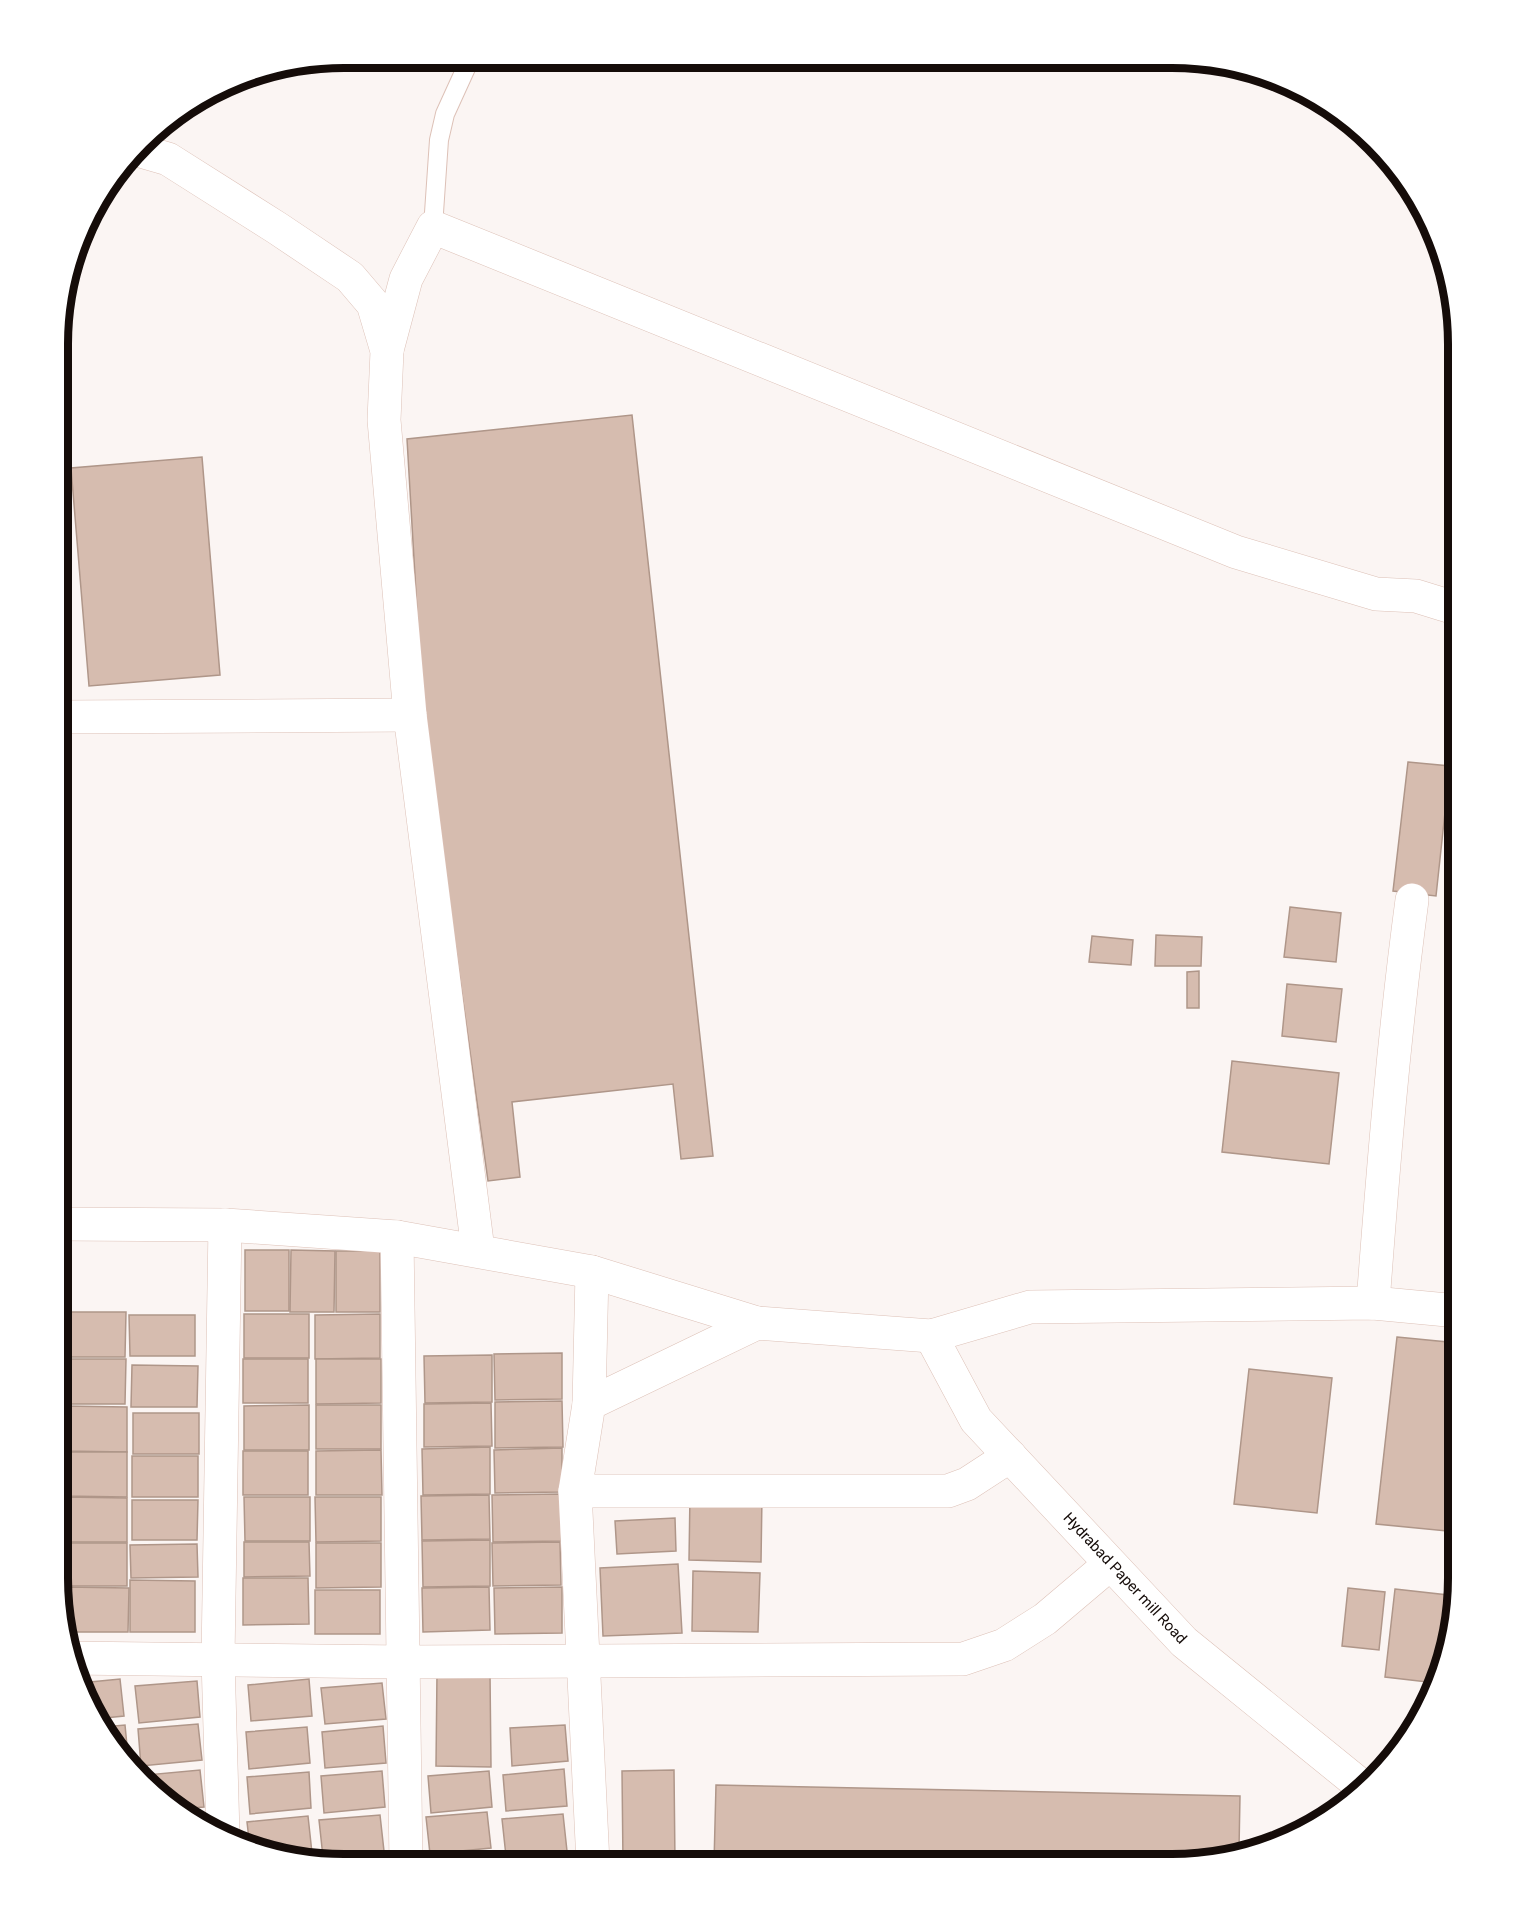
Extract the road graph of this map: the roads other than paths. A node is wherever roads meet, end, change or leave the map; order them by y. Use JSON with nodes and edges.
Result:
{"nodes":[{"id":1,"x":466,"y":68,"type":"edge"},
{"id":2,"x":144,"y":152,"type":"edge"},
{"id":3,"x":433,"y":227,"type":"junction"},
{"id":4,"x":387,"y":351,"type":"junction"},
{"id":5,"x":1448,"y":606,"type":"edge"},
{"id":6,"x":410,"y":715,"type":"junction"},
{"id":7,"x":68,"y":717,"type":"edge"},
{"id":8,"x":1412,"y":900,"type":"dead end"},
{"id":9,"x":68,"y":1224,"type":"edge"},
{"id":10,"x":225,"y":1226,"type":"junction"},
{"id":11,"x":397,"y":1237,"type":"junction"},
{"id":12,"x":478,"y":1250,"type":"junction"},
{"id":13,"x":592,"y":1272,"type":"junction"},
{"id":14,"x":1372,"y":1303,"type":"junction"},
{"id":15,"x":1448,"y":1310,"type":"edge"},
{"id":16,"x":757,"y":1323,"type":"junction"},
{"id":17,"x":931,"y":1336,"type":"junction"},
{"id":18,"x":589,"y":1404,"type":"junction"},
{"id":19,"x":1010,"y":1456,"type":"junction"},
{"id":20,"x":575,"y":1491,"type":"junction"},
{"id":21,"x":1110,"y":1564,"type":"junction"},
{"id":22,"x":80,"y":1658,"type":"edge"},
{"id":23,"x":218,"y":1658,"type":"junction"},
{"id":24,"x":403,"y":1662,"type":"junction"},
{"id":25,"x":582,"y":1662,"type":"junction"},
{"id":26,"x":1357,"y":1782,"type":"edge"},
{"id":27,"x":223,"y":1826,"type":"edge"},
{"id":28,"x":406,"y":1854,"type":"edge"},
{"id":29,"x":592,"y":1854,"type":"edge"}],
"edges":[{"from":1,"to":3,"type":"lane"},
{"from":2,"to":4,"type":"street"},
{"from":3,"to":4,"type":"street"},
{"from":3,"to":5,"type":"street"},
{"from":4,"to":6,"type":"street"},
{"from":6,"to":7,"type":"street"},
{"from":6,"to":12,"type":"street"},
{"from":8,"to":14,"type":"street"},
{"from":9,"to":10,"type":"street"},
{"from":10,"to":11,"type":"street"},
{"from":10,"to":23,"type":"street"},
{"from":11,"to":12,"type":"street"},
{"from":11,"to":24,"type":"street"},
{"from":12,"to":13,"type":"street"},
{"from":13,"to":16,"type":"street"},
{"from":13,"to":18,"type":"street"},
{"from":14,"to":15,"type":"street"},
{"from":14,"to":17,"type":"street"},
{"from":16,"to":17,"type":"street"},
{"from":16,"to":18,"type":"street"},
{"from":17,"to":19,"type":"street","name":"Hydrabad Paper mill Road"},
{"from":18,"to":20,"type":"street"},
{"from":19,"to":20,"type":"street"},
{"from":19,"to":21,"type":"street","name":"Hydrabad Paper mill Road"},
{"from":20,"to":25,"type":"street"},
{"from":21,"to":25,"type":"street"},
{"from":21,"to":26,"type":"street","name":"Hydrabad Paper mill Road"},
{"from":22,"to":23,"type":"street"},
{"from":23,"to":24,"type":"street"},
{"from":23,"to":27,"type":"street"},
{"from":24,"to":25,"type":"street"},
{"from":24,"to":28,"type":"street"},
{"from":25,"to":29,"type":"street"}]}
